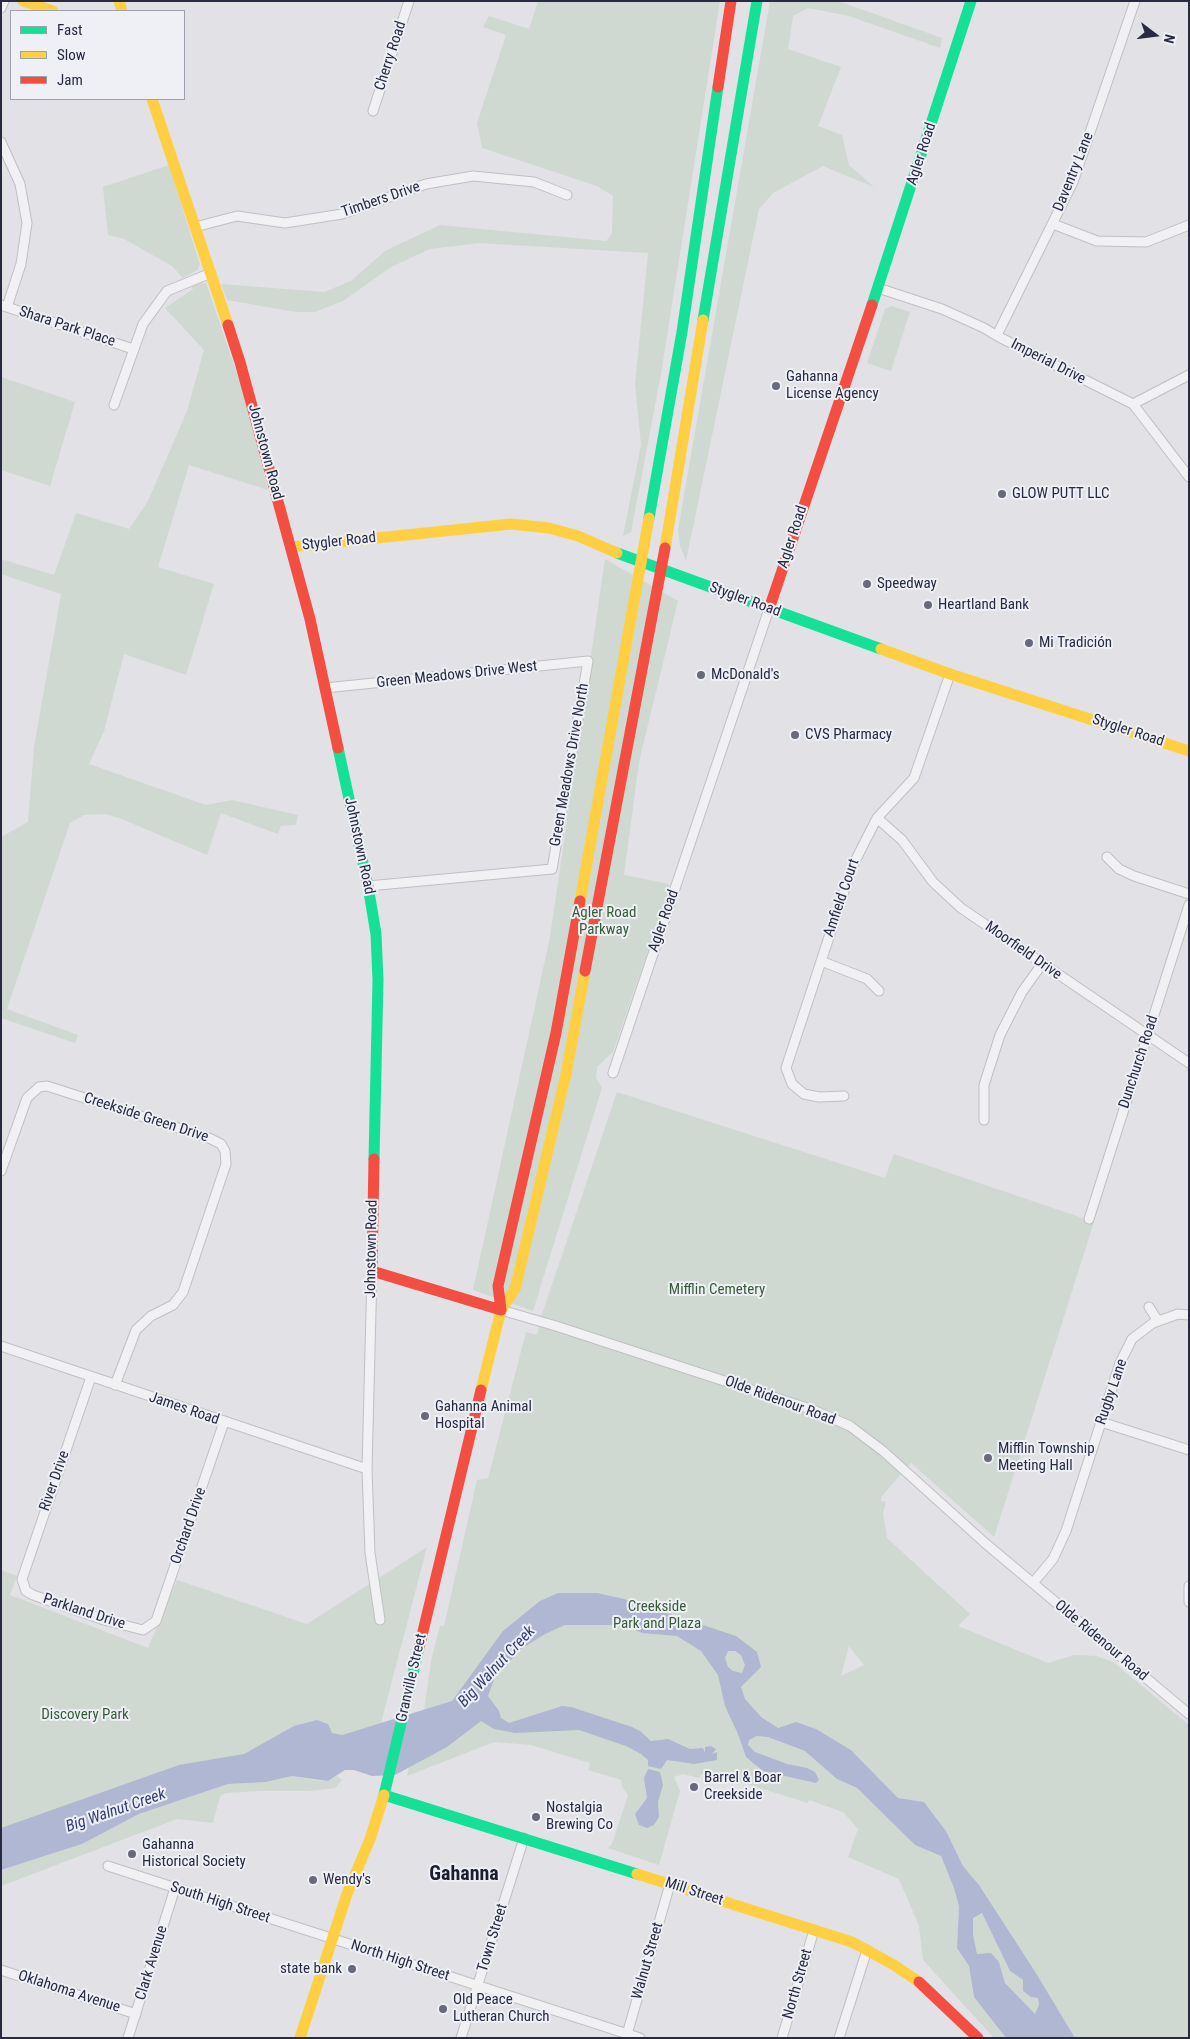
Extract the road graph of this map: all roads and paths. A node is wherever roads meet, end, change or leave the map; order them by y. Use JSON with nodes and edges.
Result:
{"nodes":[{"id":1,"x":4,"y":1,"type":"edge"},
{"id":2,"x":23,"y":1,"type":"edge"},
{"id":3,"x":409,"y":1,"type":"edge"},
{"id":4,"x":732,"y":1,"type":"edge"},
{"id":5,"x":741,"y":1,"type":"edge"},
{"id":6,"x":758,"y":1,"type":"edge"},
{"id":7,"x":971,"y":1,"type":"edge"},
{"id":8,"x":1135,"y":1,"type":"edge"},
{"id":9,"x":1,"y":8,"type":"edge"},
{"id":10,"x":50,"y":10,"type":"edge"},
{"id":11,"x":152,"y":100,"type":"edge"},
{"id":12,"x":373,"y":111,"type":"dead end"},
{"id":13,"x":713,"y":132,"type":"junction"},
{"id":14,"x":1,"y":142,"type":"edge"},
{"id":15,"x":567,"y":195,"type":"dead end"},
{"id":16,"x":1053,"y":224,"type":"junction"},
{"id":17,"x":1189,"y":225,"type":"edge"},
{"id":18,"x":195,"y":228,"type":"junction"},
{"id":19,"x":211,"y":273,"type":"junction"},
{"id":20,"x":878,"y":288,"type":"junction"},
{"id":21,"x":4,"y":306,"type":"edge"},
{"id":22,"x":996,"y":335,"type":"junction"},
{"id":23,"x":133,"y":349,"type":"junction"},
{"id":24,"x":1189,"y":375,"type":"edge"},
{"id":25,"x":1133,"y":404,"type":"junction"},
{"id":26,"x":114,"y":405,"type":"dead end"},
{"id":27,"x":1189,"y":477,"type":"edge"},
{"id":28,"x":291,"y":547,"type":"junction"},
{"id":29,"x":642,"y":563,"type":"junction"},
{"id":30,"x":661,"y":570,"type":"junction"},
{"id":31,"x":769,"y":609,"type":"junction"},
{"id":32,"x":588,"y":661,"type":"joint"},
{"id":33,"x":950,"y":674,"type":"junction"},
{"id":34,"x":325,"y":688,"type":"junction"},
{"id":35,"x":1189,"y":751,"type":"edge"},
{"id":36,"x":877,"y":818,"type":"junction"},
{"id":37,"x":1107,"y":857,"type":"dead end"},
{"id":38,"x":368,"y":886,"type":"junction"},
{"id":39,"x":1189,"y":894,"type":"edge"},
{"id":40,"x":1189,"y":905,"type":"edge"},
{"id":41,"x":821,"y":961,"type":"junction"},
{"id":42,"x":1042,"y":964,"type":"junction"},
{"id":43,"x":879,"y":991,"type":"dead end"},
{"id":44,"x":1147,"y":1036,"type":"junction"},
{"id":45,"x":1189,"y":1063,"type":"edge"},
{"id":46,"x":613,"y":1073,"type":"dead end"},
{"id":47,"x":844,"y":1096,"type":"dead end"},
{"id":48,"x":984,"y":1120,"type":"dead end"},
{"id":49,"x":1,"y":1171,"type":"edge"},
{"id":50,"x":1089,"y":1219,"type":"dead end"},
{"id":51,"x":372,"y":1271,"type":"junction"},
{"id":52,"x":1149,"y":1307,"type":"dead end"},
{"id":53,"x":501,"y":1310,"type":"junction"},
{"id":54,"x":1189,"y":1315,"type":"edge"},
{"id":55,"x":1158,"y":1321,"type":"junction"},
{"id":56,"x":1,"y":1346,"type":"edge"},
{"id":57,"x":91,"y":1377,"type":"junction"},
{"id":58,"x":115,"y":1385,"type":"junction"},
{"id":59,"x":224,"y":1422,"type":"junction"},
{"id":60,"x":1101,"y":1422,"type":"junction"},
{"id":61,"x":1189,"y":1450,"type":"edge"},
{"id":62,"x":367,"y":1469,"type":"junction"},
{"id":63,"x":1033,"y":1583,"type":"junction"},
{"id":64,"x":23,"y":1584,"type":"joint"},
{"id":65,"x":1189,"y":1586,"type":"edge"},
{"id":66,"x":1189,"y":1602,"type":"edge"},
{"id":67,"x":380,"y":1620,"type":"dead end"},
{"id":68,"x":150,"y":1627,"type":"joint"},
{"id":69,"x":1189,"y":1714,"type":"edge"},
{"id":70,"x":385,"y":1790,"type":"junction"},
{"id":71,"x":524,"y":1838,"type":"junction"},
{"id":72,"x":108,"y":1866,"type":"dead end"},
{"id":73,"x":670,"y":1884,"type":"junction"},
{"id":74,"x":175,"y":1888,"type":"junction"},
{"id":75,"x":814,"y":1930,"type":"junction"},
{"id":76,"x":332,"y":1940,"type":"junction"},
{"id":77,"x":867,"y":1950,"type":"junction"},
{"id":78,"x":1,"y":1970,"type":"edge"},
{"id":79,"x":478,"y":1986,"type":"junction"},
{"id":80,"x":136,"y":2014,"type":"junction"},
{"id":81,"x":627,"y":2036,"type":"edge"},
{"id":82,"x":128,"y":2038,"type":"edge"},
{"id":83,"x":300,"y":2038,"type":"edge"},
{"id":84,"x":461,"y":2038,"type":"edge"},
{"id":85,"x":640,"y":2038,"type":"edge"},
{"id":86,"x":782,"y":2038,"type":"edge"},
{"id":87,"x":839,"y":2038,"type":"edge"},
{"id":88,"x":978,"y":2038,"type":"edge"}],
"edges":[{"from":1,"to":9,"type":"street"},
{"from":2,"to":10,"type":"main road"},
{"from":3,"to":12,"type":"street","name":"Cherry Road"},
{"from":4,"to":13,"type":"main road"},
{"from":5,"to":13,"type":"main road"},
{"from":6,"to":30,"type":"main road"},
{"from":7,"to":20,"type":"main road","name":"Agler Road"},
{"from":8,"to":16,"type":"street","name":"Daventry Lane"},
{"from":11,"to":18,"type":"main road","name":"Johnstown Road"},
{"from":13,"to":29,"type":"main road"},
{"from":14,"to":21,"type":"street"},
{"from":15,"to":18,"type":"street","name":"Timbers Drive"},
{"from":16,"to":17,"type":"street"},
{"from":16,"to":22,"type":"street","name":"Daventry Lane"},
{"from":18,"to":19,"type":"main road","name":"Johnstown Road"},
{"from":19,"to":23,"type":"street"},
{"from":19,"to":28,"type":"main road","name":"Johnstown Road"},
{"from":20,"to":22,"type":"street","name":"Imperial Drive"},
{"from":20,"to":31,"type":"main road","name":"Agler Road"},
{"from":21,"to":23,"type":"street","name":"Shara Park Place"},
{"from":22,"to":25,"type":"street","name":"Imperial Drive"},
{"from":23,"to":26,"type":"street"},
{"from":24,"to":25,"type":"street"},
{"from":25,"to":27,"type":"street","name":"Imperial Drive"},
{"from":28,"to":29,"type":"main road","name":"Stygler Road"},
{"from":28,"to":34,"type":"main road","name":"Johnstown Road"},
{"from":29,"to":30,"type":"main road","name":"Stygler Road"},
{"from":29,"to":53,"type":"main road"},
{"from":30,"to":31,"type":"main road","name":"Stygler Road"},
{"from":30,"to":53,"type":"main road"},
{"from":31,"to":33,"type":"main road","name":"Stygler Road"},
{"from":31,"to":46,"type":"street","name":"Agler Road"},
{"from":32,"to":34,"type":"street","name":"Green Meadows Drive West"},
{"from":32,"to":38,"type":"street","name":"Green Meadows Drive North"},
{"from":33,"to":35,"type":"main road","name":"Stygler Road"},
{"from":33,"to":36,"type":"street","name":"Amfield Court"},
{"from":34,"to":38,"type":"main road","name":"Johnstown Road"},
{"from":36,"to":41,"type":"street","name":"Amfield Court"},
{"from":36,"to":42,"type":"street","name":"Moorfield Drive"},
{"from":37,"to":39,"type":"street"},
{"from":38,"to":51,"type":"main road","name":"Johnstown Road"},
{"from":40,"to":44,"type":"street","name":"Dunchurch Road"},
{"from":41,"to":43,"type":"street"},
{"from":41,"to":47,"type":"street","name":"Amfield Court"},
{"from":42,"to":44,"type":"street","name":"Moorfield Drive"},
{"from":42,"to":48,"type":"street"},
{"from":44,"to":45,"type":"street","name":"Moorfield Drive"},
{"from":44,"to":50,"type":"street","name":"Dunchurch Road"},
{"from":49,"to":58,"type":"street","name":"Creekside Green Drive"},
{"from":51,"to":53,"type":"main road","name":"Olde Ridenour Road"},
{"from":51,"to":62,"type":"street","name":"Johnstown Road"},
{"from":52,"to":55,"type":"street"},
{"from":53,"to":63,"type":"street","name":"Olde Ridenour Road"},
{"from":53,"to":70,"type":"main road","name":"Granville Street"},
{"from":54,"to":55,"type":"street","name":"Rugby Lane"},
{"from":55,"to":60,"type":"street","name":"Rugby Lane"},
{"from":56,"to":57,"type":"street","name":"James Road"},
{"from":57,"to":58,"type":"street","name":"James Road"},
{"from":57,"to":64,"type":"street","name":"River Drive"},
{"from":58,"to":59,"type":"street","name":"James Road"},
{"from":59,"to":62,"type":"street","name":"James Road"},
{"from":59,"to":68,"type":"street","name":"Orchard Drive"},
{"from":60,"to":61,"type":"street"},
{"from":60,"to":63,"type":"street","name":"Rugby Lane"},
{"from":62,"to":67,"type":"street","name":"Johnstown Road"},
{"from":63,"to":69,"type":"street","name":"Olde Ridenour Road"},
{"from":64,"to":68,"type":"street","name":"Parkland Drive"},
{"from":65,"to":66,"type":"street"},
{"from":70,"to":71,"type":"main road","name":"Mill Street"},
{"from":70,"to":76,"type":"main road","name":"Granville Street"},
{"from":71,"to":73,"type":"main road","name":"Mill Street"},
{"from":71,"to":79,"type":"street","name":"Town Street"},
{"from":72,"to":74,"type":"street","name":"South High Street"},
{"from":73,"to":75,"type":"main road","name":"Mill Street"},
{"from":73,"to":81,"type":"street","name":"Walnut Street"},
{"from":74,"to":76,"type":"street","name":"South High Street"},
{"from":74,"to":80,"type":"street","name":"Clark Avenue"},
{"from":75,"to":77,"type":"main road","name":"Mill Street"},
{"from":75,"to":86,"type":"street","name":"North Street"},
{"from":76,"to":79,"type":"street","name":"North High Street"},
{"from":76,"to":83,"type":"main road","name":"Granville Street"},
{"from":77,"to":87,"type":"street"},
{"from":77,"to":88,"type":"main road","name":"Mill Street"},
{"from":78,"to":80,"type":"street","name":"Oklahoma Avenue"},
{"from":79,"to":81,"type":"street","name":"North High Street"},
{"from":79,"to":84,"type":"street","name":"Town Street"},
{"from":80,"to":82,"type":"street","name":"Clark Avenue"},
{"from":81,"to":85,"type":"street","name":"North High Street"}]}
